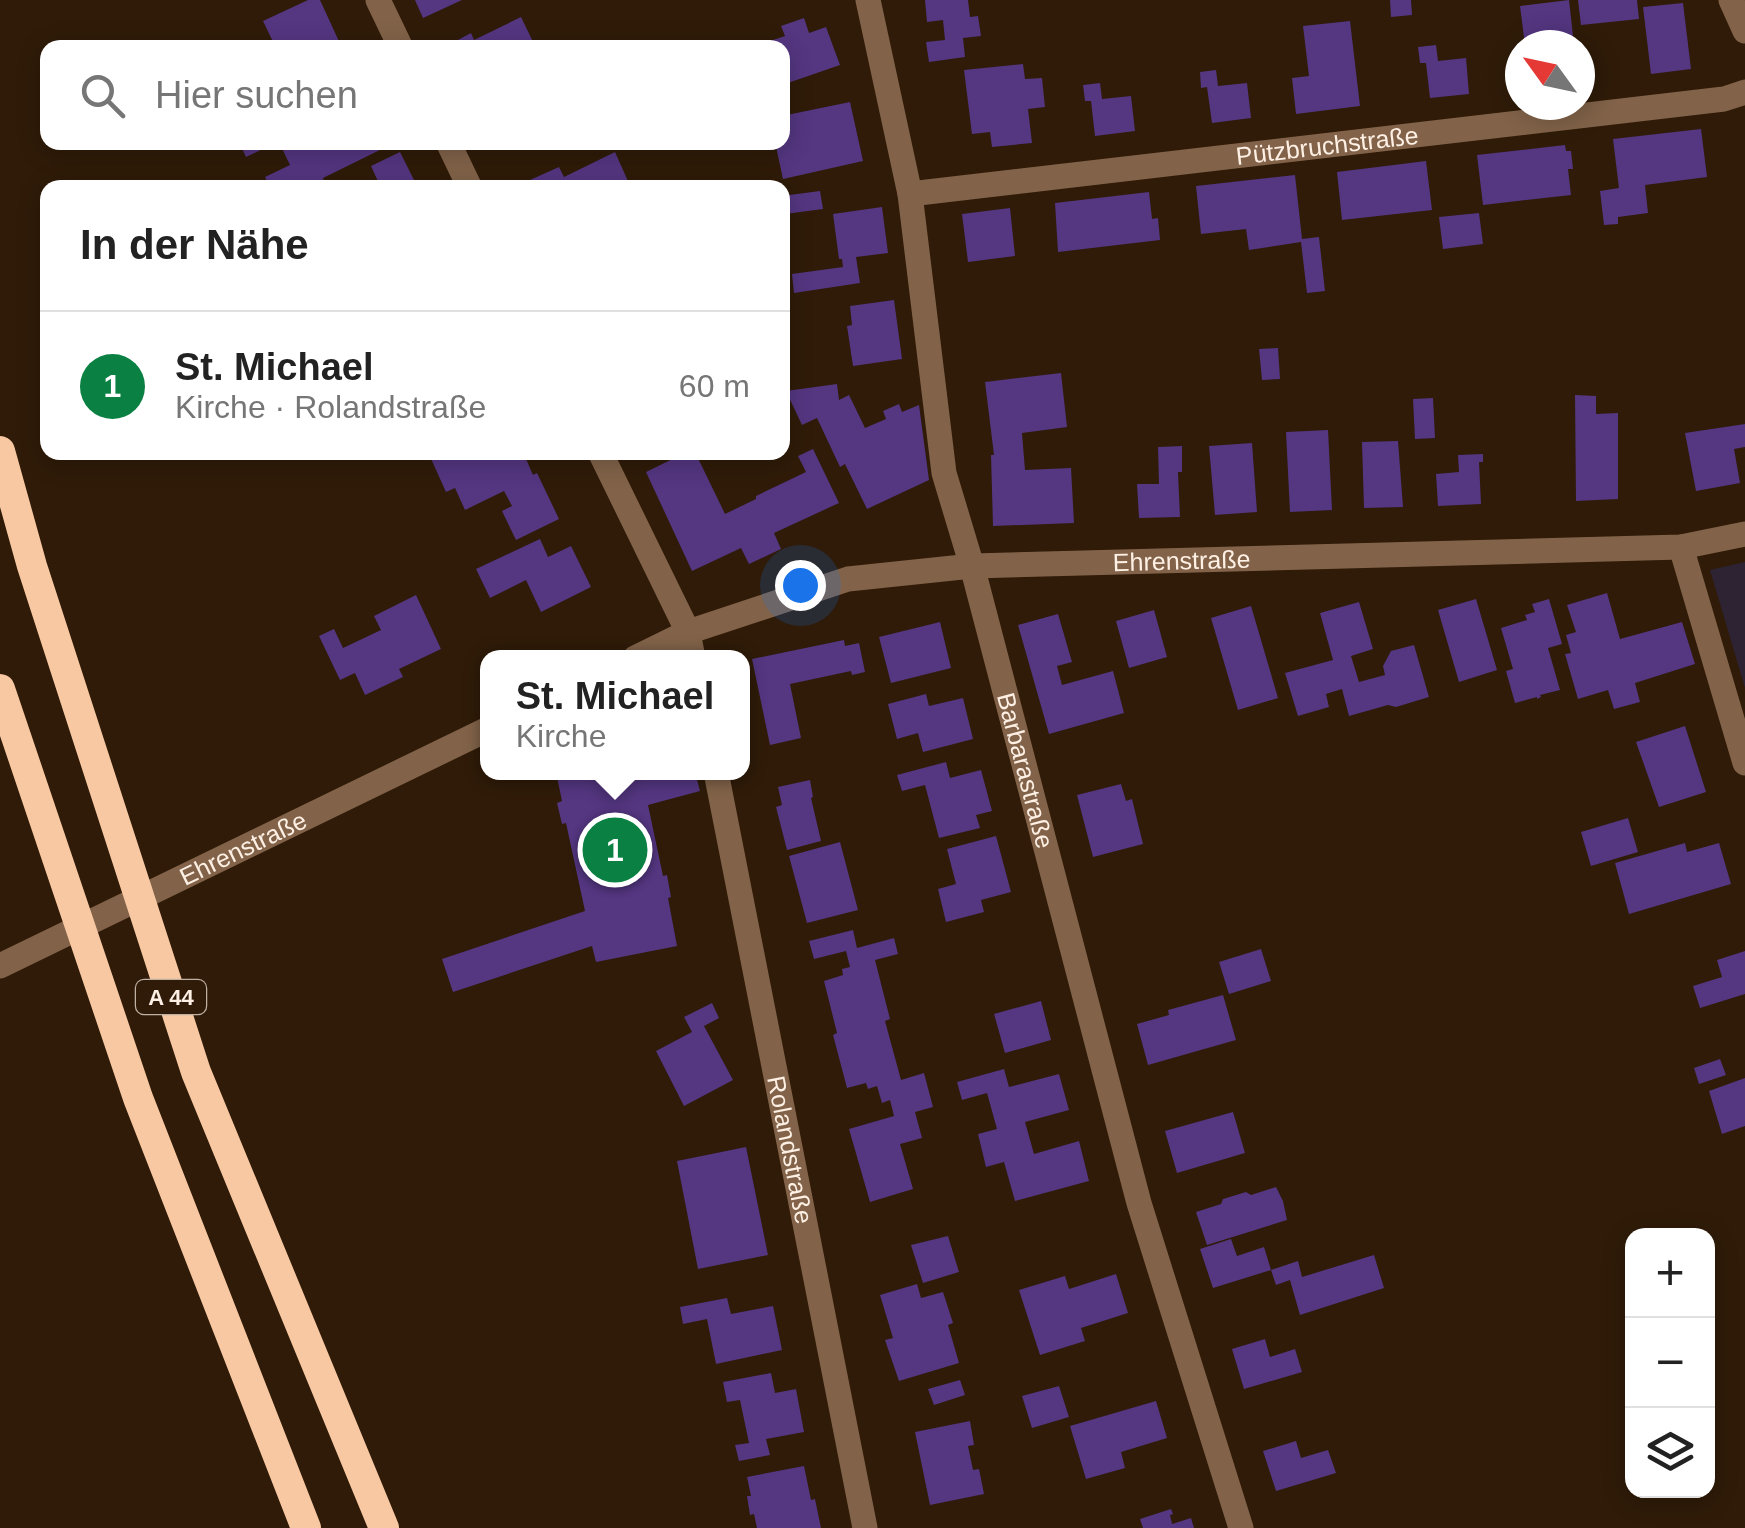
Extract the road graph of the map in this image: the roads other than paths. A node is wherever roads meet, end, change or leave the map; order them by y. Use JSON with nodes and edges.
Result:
{"nodes":[{"id":1,"x":378,"y":0,"type":"edge"},
{"id":2,"x":868,"y":0,"type":"edge"},
{"id":3,"x":1731,"y":0,"type":"edge"},
{"id":4,"x":1745,"y":30,"type":"edge"},
{"id":5,"x":397,"y":40,"type":"edge"},
{"id":6,"x":1745,"y":92,"type":"edge"},
{"id":7,"x":452,"y":150,"type":"edge"},
{"id":8,"x":466,"y":180,"type":"edge"},
{"id":9,"x":910,"y":194,"type":"junction"},
{"id":10,"x":0,"y":451,"type":"edge"},
{"id":11,"x":604,"y":460,"type":"edge"},
{"id":12,"x":1745,"y":534,"type":"edge"},
{"id":13,"x":1681,"y":547,"type":"junction"},
{"id":14,"x":972,"y":566,"type":"junction"},
{"id":15,"x":688,"y":632,"type":"junction"},
{"id":16,"x":651,"y":650,"type":"edge"},
{"id":17,"x":692,"y":650,"type":"edge"},
{"id":18,"x":0,"y":689,"type":"edge"},
{"id":19,"x":480,"y":733,"type":"edge"},
{"id":20,"x":1745,"y":763,"type":"edge"},
{"id":21,"x":718,"y":780,"type":"edge"},
{"id":22,"x":0,"y":966,"type":"edge"},
{"id":23,"x":306,"y":1528,"type":"edge"},
{"id":24,"x":384,"y":1528,"type":"edge"},
{"id":25,"x":865,"y":1528,"type":"edge"},
{"id":26,"x":1241,"y":1528,"type":"edge"}],
"edges":[{"from":1,"to":5,"type":"street"},
{"from":2,"to":9,"type":"street","name":"Barbarastraße"},
{"from":3,"to":4,"type":"street"},
{"from":6,"to":9,"type":"street","name":"Pützbruchstraße"},
{"from":7,"to":8,"type":"street"},
{"from":9,"to":14,"type":"street","name":"Barbarastraße"},
{"from":10,"to":24,"type":"highway","number":"A 44"},
{"from":11,"to":15,"type":"street"},
{"from":12,"to":13,"type":"street","name":"Ehrenstraße"},
{"from":13,"to":14,"type":"street","name":"Ehrenstraße"},
{"from":13,"to":20,"type":"street"},
{"from":14,"to":15,"type":"street","name":"Ehrenstraße"},
{"from":14,"to":26,"type":"street","name":"Barbarastraße"},
{"from":15,"to":16,"type":"street","name":"Ehrenstraße"},
{"from":15,"to":17,"type":"street"},
{"from":18,"to":23,"type":"highway","number":"A 44"},
{"from":19,"to":22,"type":"street","name":"Ehrenstraße"},
{"from":21,"to":25,"type":"street","name":"Rolandstraße"}]}
